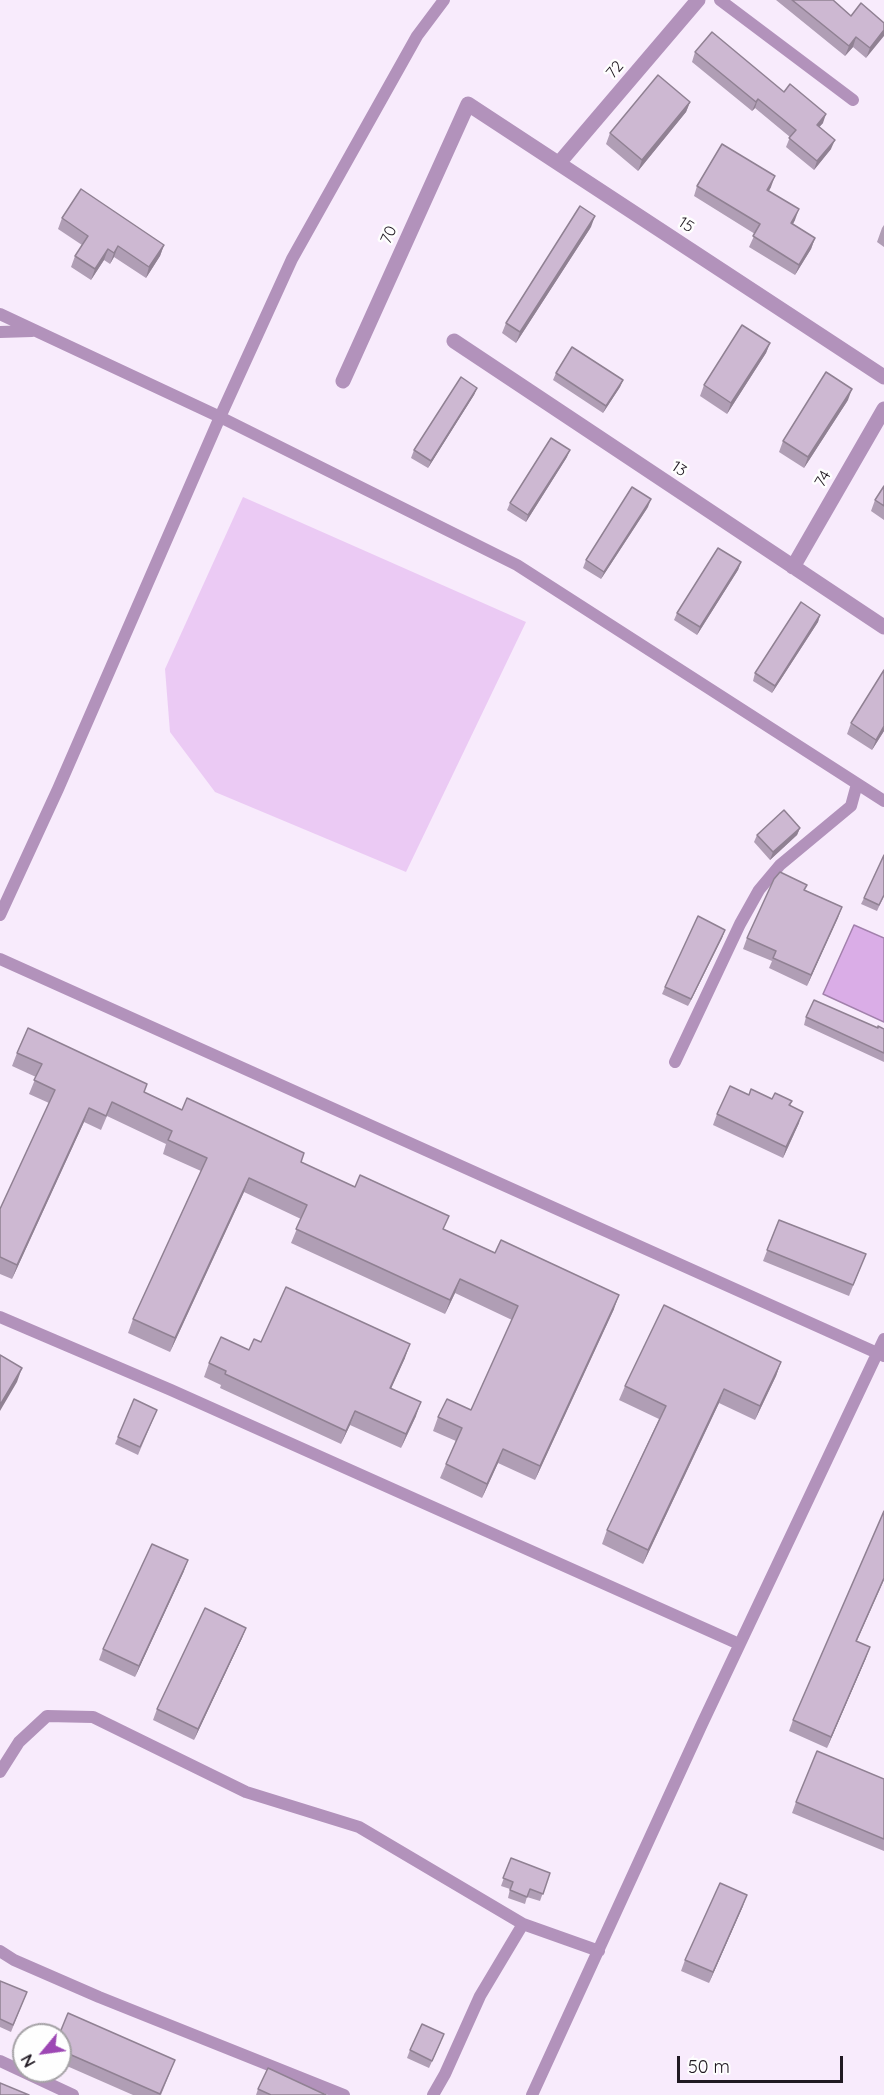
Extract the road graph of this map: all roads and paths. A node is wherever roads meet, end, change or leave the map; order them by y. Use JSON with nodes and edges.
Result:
{"nodes":[{"id":1,"x":444,"y":0,"type":"edge"},
{"id":2,"x":698,"y":0,"type":"edge"},
{"id":3,"x":720,"y":0,"type":"edge"},
{"id":4,"x":853,"y":100,"type":"dead end"},
{"id":5,"x":468,"y":104,"type":"joint"},
{"id":6,"x":559,"y":163,"type":"junction"},
{"id":7,"x":0,"y":314,"type":"edge"},
{"id":8,"x":0,"y":332,"type":"edge"},
{"id":9,"x":38,"y":332,"type":"junction"},
{"id":10,"x":454,"y":341,"type":"dead end"},
{"id":11,"x":884,"y":377,"type":"edge"},
{"id":12,"x":343,"y":381,"type":"dead end"},
{"id":13,"x":884,"y":410,"type":"edge"},
{"id":14,"x":220,"y":417,"type":"junction"},
{"id":15,"x":793,"y":567,"type":"junction"},
{"id":16,"x":884,"y":627,"type":"edge"},
{"id":17,"x":857,"y":784,"type":"junction"},
{"id":18,"x":884,"y":801,"type":"edge"},
{"id":19,"x":0,"y":915,"type":"edge"},
{"id":20,"x":0,"y":958,"type":"edge"},
{"id":21,"x":675,"y":1062,"type":"dead end"},
{"id":22,"x":0,"y":1317,"type":"edge"},
{"id":23,"x":884,"y":1339,"type":"edge"},
{"id":24,"x":881,"y":1355,"type":"edge"},
{"id":25,"x":739,"y":1644,"type":"junction"},
{"id":26,"x":0,"y":1772,"type":"edge"},
{"id":27,"x":523,"y":1924,"type":"junction"},
{"id":28,"x":0,"y":1951,"type":"edge"},
{"id":29,"x":599,"y":1952,"type":"junction"},
{"id":30,"x":0,"y":2061,"type":"edge"},
{"id":31,"x":73,"y":2095,"type":"edge"},
{"id":32,"x":344,"y":2095,"type":"edge"},
{"id":33,"x":434,"y":2095,"type":"edge"},
{"id":34,"x":532,"y":2095,"type":"edge"}],
"edges":[{"from":1,"to":14,"type":"lane"},
{"from":2,"to":6,"type":"street","name":"72"},
{"from":3,"to":4,"type":"lane"},
{"from":5,"to":6,"type":"street","name":"15"},
{"from":5,"to":12,"type":"street","name":"70"},
{"from":6,"to":11,"type":"street","name":"15"},
{"from":7,"to":9,"type":"lane"},
{"from":8,"to":9,"type":"lane"},
{"from":9,"to":14,"type":"lane"},
{"from":10,"to":15,"type":"street","name":"13"},
{"from":13,"to":15,"type":"street","name":"74"},
{"from":14,"to":17,"type":"lane"},
{"from":14,"to":19,"type":"lane"},
{"from":15,"to":16,"type":"street","name":"13"},
{"from":17,"to":18,"type":"lane"},
{"from":17,"to":21,"type":"lane"},
{"from":20,"to":24,"type":"lane"},
{"from":22,"to":25,"type":"lane"},
{"from":23,"to":24,"type":"lane"},
{"from":24,"to":25,"type":"lane"},
{"from":25,"to":29,"type":"lane"},
{"from":26,"to":27,"type":"lane"},
{"from":27,"to":29,"type":"lane"},
{"from":27,"to":33,"type":"lane"},
{"from":28,"to":32,"type":"lane"},
{"from":29,"to":34,"type":"lane"},
{"from":30,"to":31,"type":"lane"}]}
